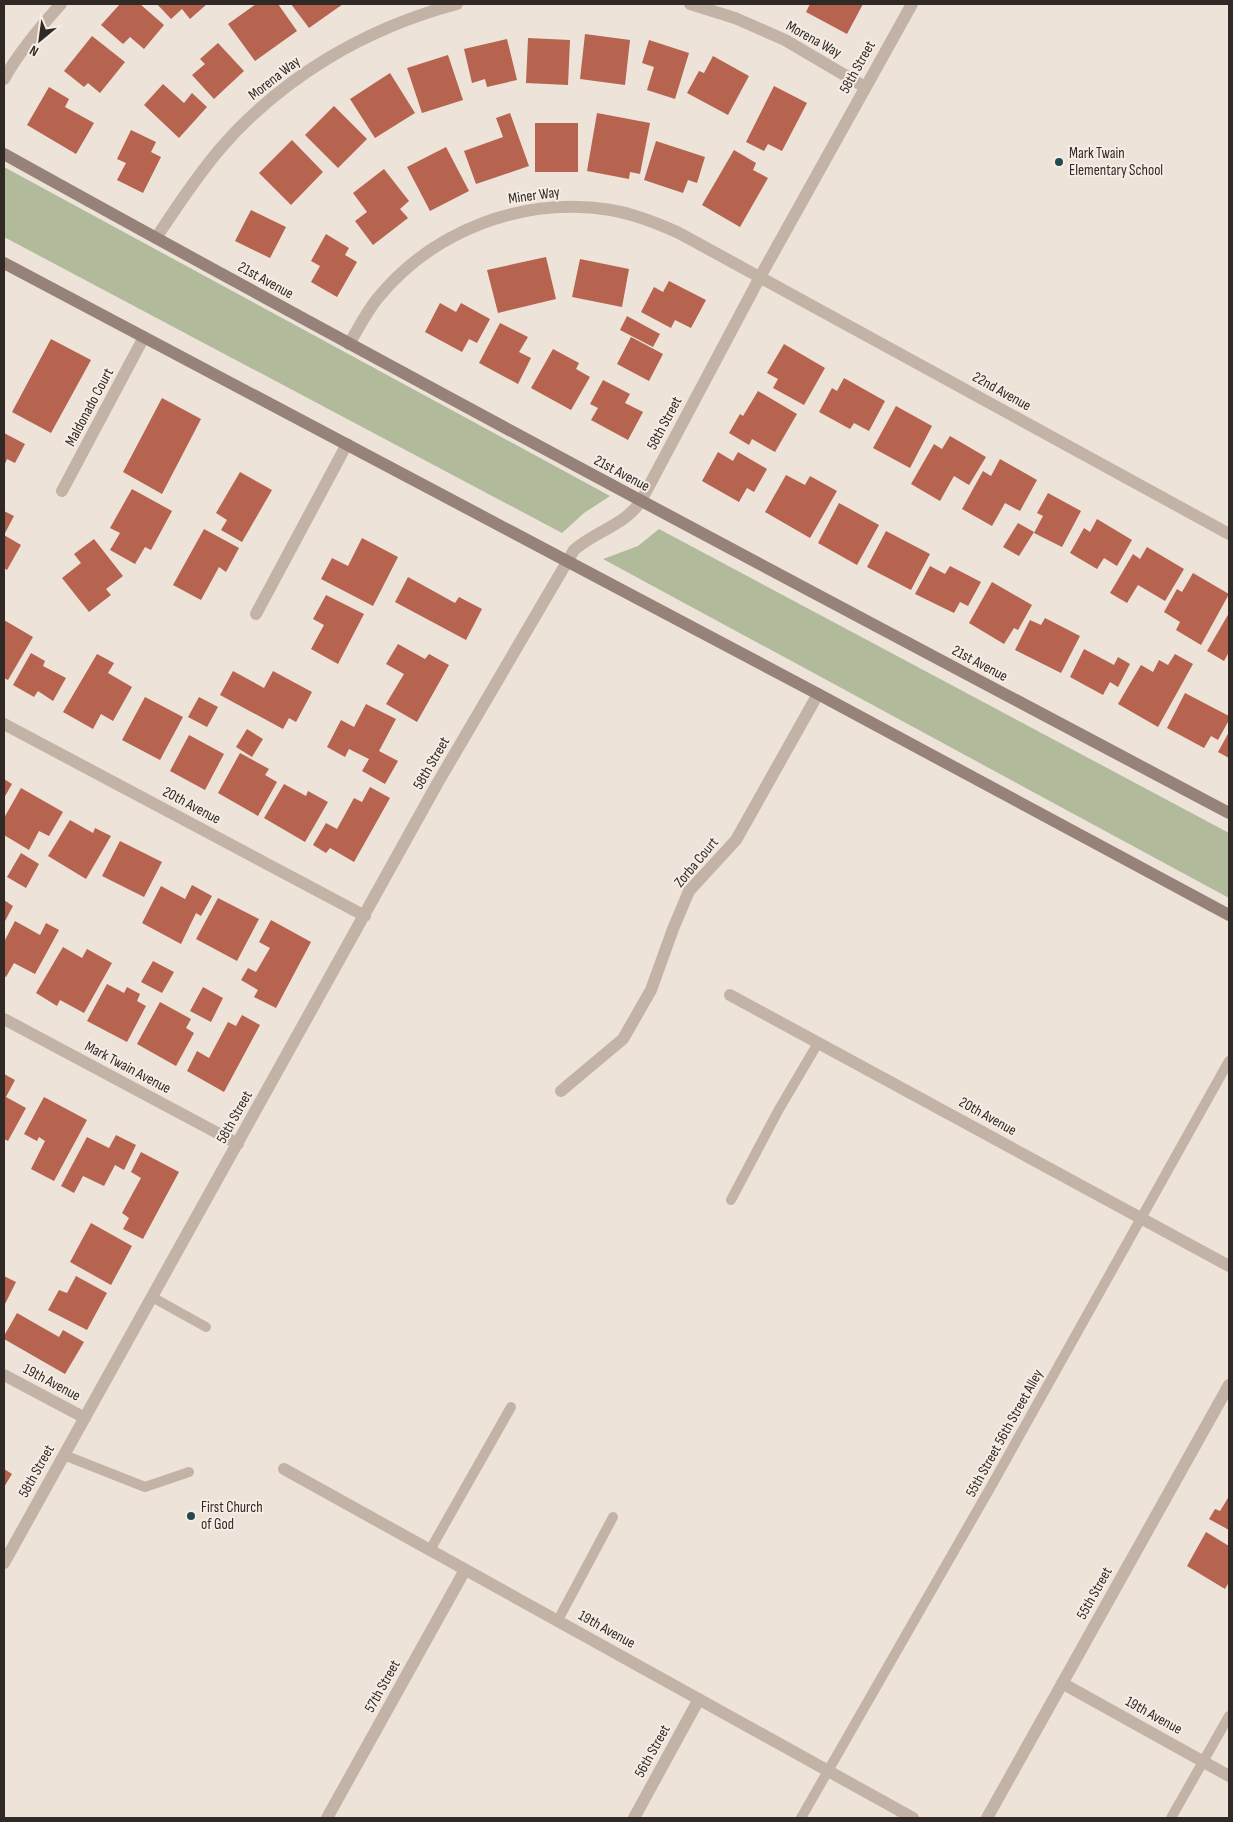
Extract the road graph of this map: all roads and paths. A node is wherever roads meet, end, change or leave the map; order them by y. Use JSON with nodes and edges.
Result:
{"nodes":[{"id":1,"x":61,"y":4,"type":"edge"},
{"id":2,"x":457,"y":4,"type":"edge"},
{"id":3,"x":690,"y":4,"type":"edge"},
{"id":4,"x":912,"y":4,"type":"edge"},
{"id":5,"x":4,"y":79,"type":"edge"},
{"id":6,"x":865,"y":87,"type":"junction"},
{"id":7,"x":4,"y":154,"type":"edge"},
{"id":8,"x":156,"y":238,"type":"junction"},
{"id":9,"x":4,"y":263,"type":"edge"},
{"id":10,"x":760,"y":277,"type":"junction"},
{"id":11,"x":144,"y":337,"type":"junction"},
{"id":12,"x":349,"y":344,"type":"junction"},
{"id":13,"x":348,"y":444,"type":"junction"},
{"id":14,"x":62,"y":491,"type":"dead end"},
{"id":15,"x":641,"y":501,"type":"junction"},
{"id":16,"x":1229,"y":534,"type":"edge"},
{"id":17,"x":567,"y":561,"type":"junction"},
{"id":18,"x":256,"y":614,"type":"dead end"},
{"id":19,"x":818,"y":694,"type":"junction"},
{"id":20,"x":4,"y":724,"type":"edge"},
{"id":21,"x":1229,"y":813,"type":"edge"},
{"id":22,"x":1229,"y":915,"type":"edge"},
{"id":23,"x":365,"y":916,"type":"junction"},
{"id":24,"x":730,"y":995,"type":"dead end"},
{"id":25,"x":4,"y":1020,"type":"edge"},
{"id":26,"x":818,"y":1042,"type":"junction"},
{"id":27,"x":1229,"y":1061,"type":"edge"},
{"id":28,"x":561,"y":1091,"type":"dead end"},
{"id":29,"x":238,"y":1144,"type":"junction"},
{"id":30,"x":731,"y":1200,"type":"dead end"},
{"id":31,"x":1142,"y":1219,"type":"junction"},
{"id":32,"x":1229,"y":1266,"type":"edge"},
{"id":33,"x":152,"y":1297,"type":"junction"},
{"id":34,"x":206,"y":1327,"type":"dead end"},
{"id":35,"x":4,"y":1375,"type":"edge"},
{"id":36,"x":1229,"y":1384,"type":"edge"},
{"id":37,"x":511,"y":1407,"type":"dead end"},
{"id":38,"x":85,"y":1418,"type":"junction"},
{"id":39,"x":64,"y":1455,"type":"junction"},
{"id":40,"x":284,"y":1470,"type":"dead end"},
{"id":41,"x":189,"y":1472,"type":"dead end"},
{"id":42,"x":613,"y":1517,"type":"dead end"},
{"id":43,"x":430,"y":1550,"type":"junction"},
{"id":44,"x":4,"y":1563,"type":"edge"},
{"id":45,"x":465,"y":1570,"type":"junction"},
{"id":46,"x":558,"y":1620,"type":"junction"},
{"id":47,"x":1062,"y":1683,"type":"junction"},
{"id":48,"x":699,"y":1699,"type":"junction"},
{"id":49,"x":1229,"y":1716,"type":"edge"},
{"id":50,"x":1203,"y":1761,"type":"junction"},
{"id":51,"x":828,"y":1771,"type":"junction"},
{"id":52,"x":1229,"y":1776,"type":"edge"},
{"id":53,"x":326,"y":1818,"type":"edge"},
{"id":54,"x":634,"y":1818,"type":"edge"},
{"id":55,"x":802,"y":1818,"type":"edge"},
{"id":56,"x":913,"y":1818,"type":"edge"},
{"id":57,"x":987,"y":1818,"type":"edge"},
{"id":58,"x":1171,"y":1818,"type":"edge"}],
"edges":[{"from":1,"to":5,"type":"street"},
{"from":2,"to":8,"type":"street","name":"Morena Way"},
{"from":3,"to":6,"type":"street","name":"Morena Way"},
{"from":4,"to":6,"type":"street","name":"58th Street"},
{"from":6,"to":10,"type":"street","name":"58th Street"},
{"from":7,"to":8,"type":"street","name":"21st Avenue"},
{"from":8,"to":12,"type":"street","name":"21st Avenue"},
{"from":9,"to":11,"type":"street"},
{"from":10,"to":12,"type":"street","name":"Miner Way"},
{"from":10,"to":15,"type":"street","name":"58th Street"},
{"from":10,"to":16,"type":"street","name":"22nd Avenue"},
{"from":11,"to":13,"type":"street"},
{"from":11,"to":14,"type":"street","name":"Maldonado Court"},
{"from":12,"to":15,"type":"street","name":"21st Avenue"},
{"from":13,"to":17,"type":"street"},
{"from":13,"to":18,"type":"street"},
{"from":15,"to":17,"type":"street","name":"58th Street"},
{"from":15,"to":21,"type":"street","name":"21st Avenue"},
{"from":17,"to":19,"type":"street"},
{"from":17,"to":23,"type":"street","name":"58th Street"},
{"from":19,"to":22,"type":"street"},
{"from":19,"to":28,"type":"street","name":"Zorba Court"},
{"from":20,"to":23,"type":"street","name":"20th Avenue"},
{"from":23,"to":29,"type":"street","name":"58th Street"},
{"from":24,"to":26,"type":"street","name":"20th Avenue"},
{"from":25,"to":29,"type":"street","name":"Mark Twain Avenue"},
{"from":26,"to":30,"type":"lane"},
{"from":26,"to":31,"type":"street","name":"20th Avenue"},
{"from":27,"to":31,"type":"lane","name":"55th Street 56th Street Alley"},
{"from":29,"to":33,"type":"street","name":"58th Street"},
{"from":31,"to":32,"type":"street","name":"20th Avenue"},
{"from":31,"to":51,"type":"lane","name":"55th Street 56th Street Alley"},
{"from":33,"to":34,"type":"lane"},
{"from":33,"to":38,"type":"street","name":"58th Street"},
{"from":35,"to":38,"type":"street","name":"19th Avenue"},
{"from":36,"to":47,"type":"street","name":"55th Street"},
{"from":37,"to":43,"type":"lane"},
{"from":38,"to":39,"type":"street","name":"58th Street"},
{"from":39,"to":41,"type":"lane"},
{"from":39,"to":44,"type":"street","name":"58th Street"},
{"from":40,"to":43,"type":"street","name":"19th Avenue"},
{"from":42,"to":46,"type":"lane"},
{"from":43,"to":45,"type":"street","name":"19th Avenue"},
{"from":45,"to":46,"type":"street","name":"19th Avenue"},
{"from":45,"to":53,"type":"street","name":"57th Street"},
{"from":46,"to":48,"type":"street","name":"19th Avenue"},
{"from":47,"to":50,"type":"street","name":"19th Avenue"},
{"from":47,"to":57,"type":"street","name":"55th Street"},
{"from":48,"to":51,"type":"street","name":"19th Avenue"},
{"from":48,"to":54,"type":"street","name":"56th Street"},
{"from":49,"to":50,"type":"lane"},
{"from":50,"to":52,"type":"street","name":"19th Avenue"},
{"from":50,"to":58,"type":"lane"},
{"from":51,"to":55,"type":"lane","name":"55th Street 56th Street Alley"},
{"from":51,"to":56,"type":"street","name":"19th Avenue"}]}
